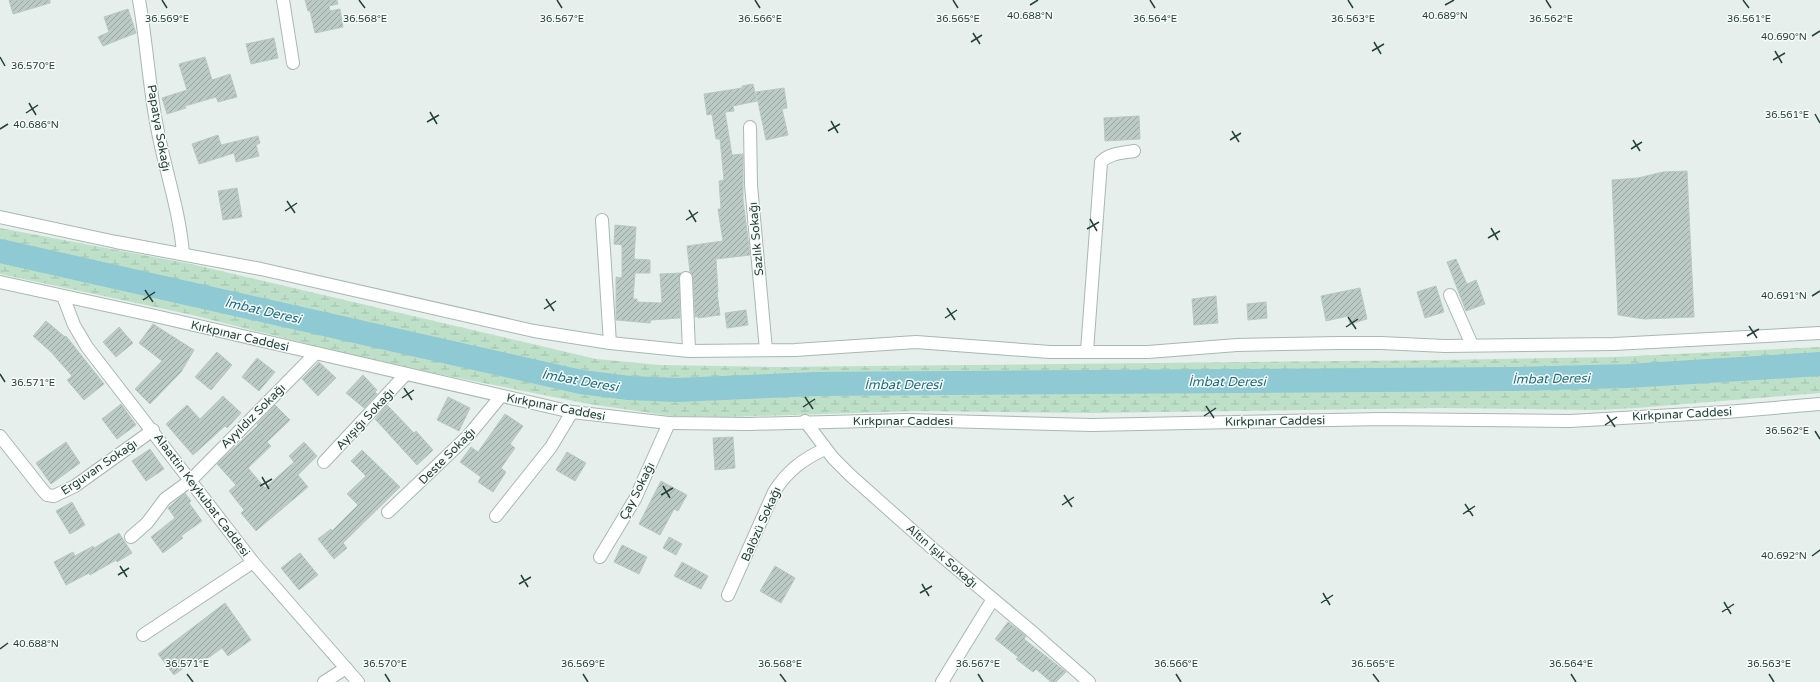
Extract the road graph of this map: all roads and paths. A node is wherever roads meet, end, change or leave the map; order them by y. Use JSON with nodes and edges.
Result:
{"nodes":[{"id":1,"x":139,"y":0,"type":"edge"},
{"id":2,"x":283,"y":0,"type":"edge"},
{"id":3,"x":294,"y":63,"type":"dead end"},
{"id":4,"x":750,"y":127,"type":"dead end"},
{"id":5,"x":1134,"y":151,"type":"dead end"},
{"id":6,"x":0,"y":217,"type":"edge"},
{"id":7,"x":602,"y":220,"type":"dead end"},
{"id":8,"x":183,"y":254,"type":"junction"},
{"id":9,"x":686,"y":278,"type":"dead end"},
{"id":10,"x":0,"y":282,"type":"edge"},
{"id":11,"x":1450,"y":295,"type":"dead end"},
{"id":12,"x":63,"y":296,"type":"junction"},
{"id":13,"x":1820,"y":333,"type":"edge"},
{"id":14,"x":610,"y":343,"type":"junction"},
{"id":15,"x":1472,"y":345,"type":"junction"},
{"id":16,"x":766,"y":350,"type":"junction"},
{"id":17,"x":688,"y":351,"type":"junction"},
{"id":18,"x":1087,"y":351,"type":"junction"},
{"id":19,"x":316,"y":354,"type":"junction"},
{"id":20,"x":406,"y":375,"type":"junction"},
{"id":21,"x":502,"y":396,"type":"junction"},
{"id":22,"x":1820,"y":404,"type":"edge"},
{"id":23,"x":572,"y":412,"type":"junction"},
{"id":24,"x":805,"y":421,"type":"junction"},
{"id":25,"x":669,"y":423,"type":"junction"},
{"id":26,"x":153,"y":430,"type":"junction"},
{"id":27,"x":0,"y":436,"type":"edge"},
{"id":28,"x":825,"y":448,"type":"junction"},
{"id":29,"x":324,"y":462,"type":"dead end"},
{"id":30,"x":191,"y":480,"type":"junction"},
{"id":31,"x":388,"y":512,"type":"dead end"},
{"id":32,"x":496,"y":516,"type":"dead end"},
{"id":33,"x":131,"y":537,"type":"dead end"},
{"id":34,"x":600,"y":557,"type":"dead end"},
{"id":35,"x":253,"y":562,"type":"junction"},
{"id":36,"x":728,"y":595,"type":"dead end"},
{"id":37,"x":993,"y":599,"type":"junction"},
{"id":38,"x":143,"y":635,"type":"dead end"},
{"id":39,"x":346,"y":668,"type":"junction"},
{"id":40,"x":324,"y":682,"type":"edge"},
{"id":41,"x":358,"y":682,"type":"edge"},
{"id":42,"x":942,"y":682,"type":"edge"},
{"id":43,"x":1089,"y":682,"type":"edge"}],
"edges":[{"from":1,"to":8,"type":"street","name":"Papatya Sokağı"},
{"from":2,"to":3,"type":"street"},
{"from":4,"to":16,"type":"street","name":"Sazlık Sokağı"},
{"from":5,"to":18,"type":"street"},
{"from":6,"to":8,"type":"street"},
{"from":7,"to":14,"type":"street"},
{"from":8,"to":14,"type":"street"},
{"from":9,"to":17,"type":"street"},
{"from":10,"to":12,"type":"street","name":"Kırkpınar Caddesi"},
{"from":11,"to":15,"type":"street"},
{"from":12,"to":19,"type":"street","name":"Kırkpınar Caddesi"},
{"from":12,"to":26,"type":"street","name":"Alaattin Keykubat Caddesi"},
{"from":13,"to":15,"type":"street"},
{"from":14,"to":17,"type":"street"},
{"from":15,"to":18,"type":"street"},
{"from":16,"to":17,"type":"street"},
{"from":16,"to":18,"type":"street"},
{"from":19,"to":20,"type":"street","name":"Kırkpınar Caddesi"},
{"from":19,"to":30,"type":"street","name":"Ayyıldız Sokağı"},
{"from":20,"to":21,"type":"street","name":"Kırkpınar Caddesi"},
{"from":20,"to":29,"type":"street","name":"Ayışığı Sokağı"},
{"from":21,"to":23,"type":"street","name":"Kırkpınar Caddesi"},
{"from":21,"to":31,"type":"street","name":"Deste Sokağı"},
{"from":22,"to":24,"type":"street","name":"Kırkpınar Caddesi"},
{"from":23,"to":25,"type":"street","name":"Kırkpınar Caddesi"},
{"from":23,"to":32,"type":"street"},
{"from":24,"to":25,"type":"street","name":"Kırkpınar Caddesi"},
{"from":24,"to":28,"type":"street","name":"Altın Işık Sokağı"},
{"from":25,"to":34,"type":"street","name":"Çay Sokağı"},
{"from":26,"to":27,"type":"street","name":"Erguvan Sokağı"},
{"from":26,"to":30,"type":"street","name":"Alaattin Keykubat Caddesi"},
{"from":28,"to":36,"type":"street","name":"Balözü Sokağı"},
{"from":28,"to":37,"type":"street","name":"Altın Işık Sokağı"},
{"from":30,"to":33,"type":"street","name":"Ayyıldız Sokağı"},
{"from":30,"to":35,"type":"street","name":"Alaattin Keykubat Caddesi"},
{"from":35,"to":38,"type":"street"},
{"from":35,"to":39,"type":"street","name":"Alaattin Keykubat Caddesi"},
{"from":37,"to":42,"type":"street"},
{"from":37,"to":43,"type":"street","name":"Altın Işık Sokağı"},
{"from":39,"to":40,"type":"street"},
{"from":39,"to":41,"type":"street","name":"Alaattin Keykubat Caddesi"}]}
